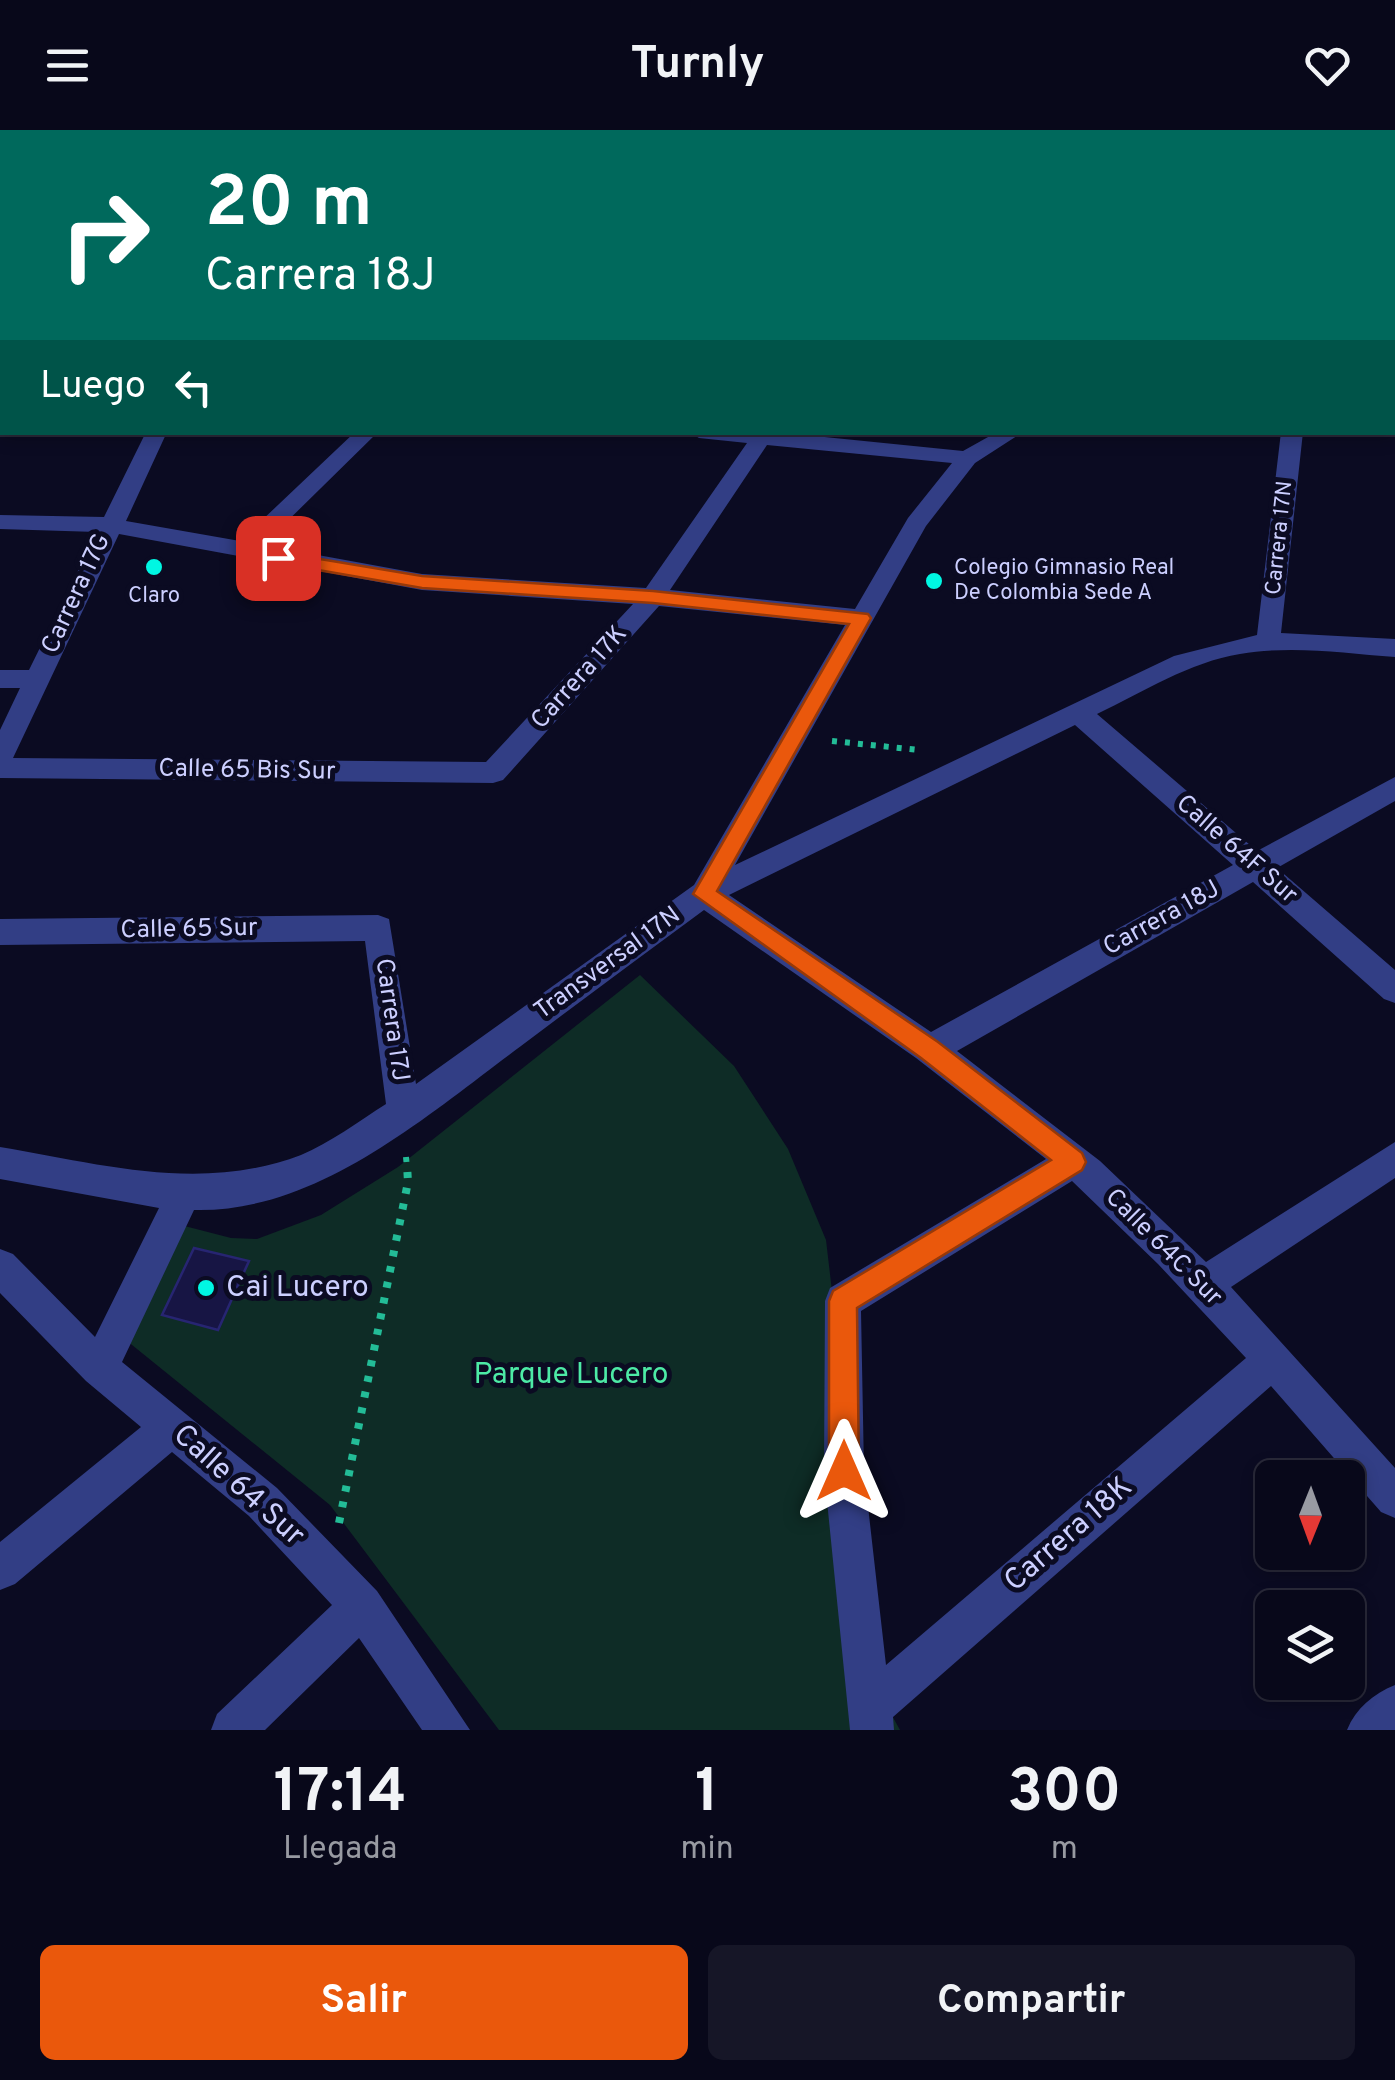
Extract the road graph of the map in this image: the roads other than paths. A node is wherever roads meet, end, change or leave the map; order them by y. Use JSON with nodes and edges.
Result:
{"nodes":[{"id":1,"x":156,"y":435,"type":"edge"},
{"id":2,"x":365,"y":435,"type":"edge"},
{"id":3,"x":1008,"y":435,"type":"edge"},
{"id":4,"x":1292,"y":435,"type":"edge"},
{"id":5,"x":765,"y":436,"type":"edge"},
{"id":6,"x":968,"y":458,"type":"junction"},
{"id":7,"x":0,"y":522,"type":"edge"},
{"id":8,"x":109,"y":525,"type":"junction"},
{"id":9,"x":242,"y":552,"type":"junction"},
{"id":10,"x":653,"y":597,"type":"junction"},
{"id":11,"x":862,"y":618,"type":"junction"},
{"id":12,"x":1268,"y":642,"type":"junction"},
{"id":13,"x":1395,"y":648,"type":"edge"},
{"id":14,"x":0,"y":680,"type":"edge"},
{"id":15,"x":36,"y":680,"type":"junction"},
{"id":16,"x":1078,"y":712,"type":"junction"},
{"id":17,"x":0,"y":758,"type":"edge"},
{"id":18,"x":0,"y":768,"type":"edge"},
{"id":19,"x":493,"y":773,"type":"joint"},
{"id":20,"x":1395,"y":788,"type":"edge"},
{"id":21,"x":1255,"y":866,"type":"junction"},
{"id":22,"x":704,"y":894,"type":"junction"},
{"id":23,"x":378,"y":928,"type":"joint"},
{"id":24,"x":0,"y":932,"type":"edge"},
{"id":25,"x":1395,"y":990,"type":"edge"},
{"id":26,"x":929,"y":1050,"type":"junction"},
{"id":27,"x":404,"y":1112,"type":"junction"},
{"id":28,"x":1395,"y":1158,"type":"edge"},
{"id":29,"x":1073,"y":1162,"type":"junction"},
{"id":30,"x":0,"y":1163,"type":"edge"},
{"id":31,"x":182,"y":1193,"type":"junction"},
{"id":32,"x":1,"y":1271,"type":"edge"},
{"id":33,"x":1203,"y":1285,"type":"junction"},
{"id":34,"x":1272,"y":1360,"type":"junction"},
{"id":35,"x":99,"y":1368,"type":"junction"},
{"id":36,"x":172,"y":1427,"type":"junction"},
{"id":37,"x":1395,"y":1498,"type":"edge"},
{"id":38,"x":0,"y":1569,"type":"edge"},
{"id":39,"x":362,"y":1606,"type":"junction"},
{"id":40,"x":1395,"y":1707,"type":"edge"},
{"id":41,"x":869,"y":1720,"type":"edge"},
{"id":42,"x":233,"y":1730,"type":"edge"},
{"id":43,"x":448,"y":1730,"type":"edge"},
{"id":44,"x":1369,"y":1730,"type":"edge"}],
"edges":[{"from":1,"to":8,"type":"street","name":"Carrera 17G"},
{"from":2,"to":9,"type":"street"},
{"from":3,"to":6,"type":"street"},
{"from":4,"to":12,"type":"street","name":"Carrera 17N"},
{"from":5,"to":6,"type":"street"},
{"from":5,"to":10,"type":"street","name":"Carrera 17K"},
{"from":6,"to":11,"type":"street"},
{"from":7,"to":8,"type":"street"},
{"from":8,"to":9,"type":"street"},
{"from":8,"to":15,"type":"street","name":"Carrera 17G"},
{"from":9,"to":10,"type":"street"},
{"from":10,"to":11,"type":"street"},
{"from":10,"to":19,"type":"street","name":"Carrera 17K"},
{"from":11,"to":22,"type":"street"},
{"from":12,"to":13,"type":"street","name":"Transversal 17N"},
{"from":12,"to":16,"type":"street","name":"Transversal 17N"},
{"from":14,"to":15,"type":"street"},
{"from":15,"to":17,"type":"street","name":"Carrera 17G"},
{"from":16,"to":21,"type":"street","name":"Calle 64F Sur"},
{"from":16,"to":22,"type":"street","name":"Transversal 17N"},
{"from":18,"to":19,"type":"street","name":"Calle 65 Bis Sur"},
{"from":20,"to":21,"type":"street","name":"Carrera 18J"},
{"from":21,"to":25,"type":"street","name":"Calle 64F Sur"},
{"from":21,"to":26,"type":"street","name":"Carrera 18J"},
{"from":22,"to":26,"type":"street","name":"Calle 64C Sur"},
{"from":22,"to":27,"type":"street","name":"Transversal 17N"},
{"from":23,"to":24,"type":"street","name":"Calle 65 Sur"},
{"from":23,"to":27,"type":"street","name":"Carrera 17J"},
{"from":26,"to":29,"type":"street","name":"Calle 64C Sur"},
{"from":27,"to":31,"type":"street","name":"Transversal 17N"},
{"from":28,"to":33,"type":"street"},
{"from":29,"to":33,"type":"street","name":"Calle 64C Sur"},
{"from":29,"to":41,"type":"street"},
{"from":30,"to":31,"type":"street","name":"Transversal 17N"},
{"from":31,"to":35,"type":"street"},
{"from":32,"to":35,"type":"street","name":"Calle 64 Sur"},
{"from":33,"to":34,"type":"street","name":"Calle 64C Sur"},
{"from":34,"to":37,"type":"street","name":"Calle 64C Sur"},
{"from":34,"to":41,"type":"street","name":"Carrera 18K"},
{"from":35,"to":36,"type":"street","name":"Calle 64 Sur"},
{"from":36,"to":38,"type":"street"},
{"from":36,"to":39,"type":"street","name":"Calle 64 Sur"},
{"from":39,"to":42,"type":"street"},
{"from":39,"to":43,"type":"street","name":"Calle 64 Sur"},
{"from":40,"to":44,"type":"street"}]}
